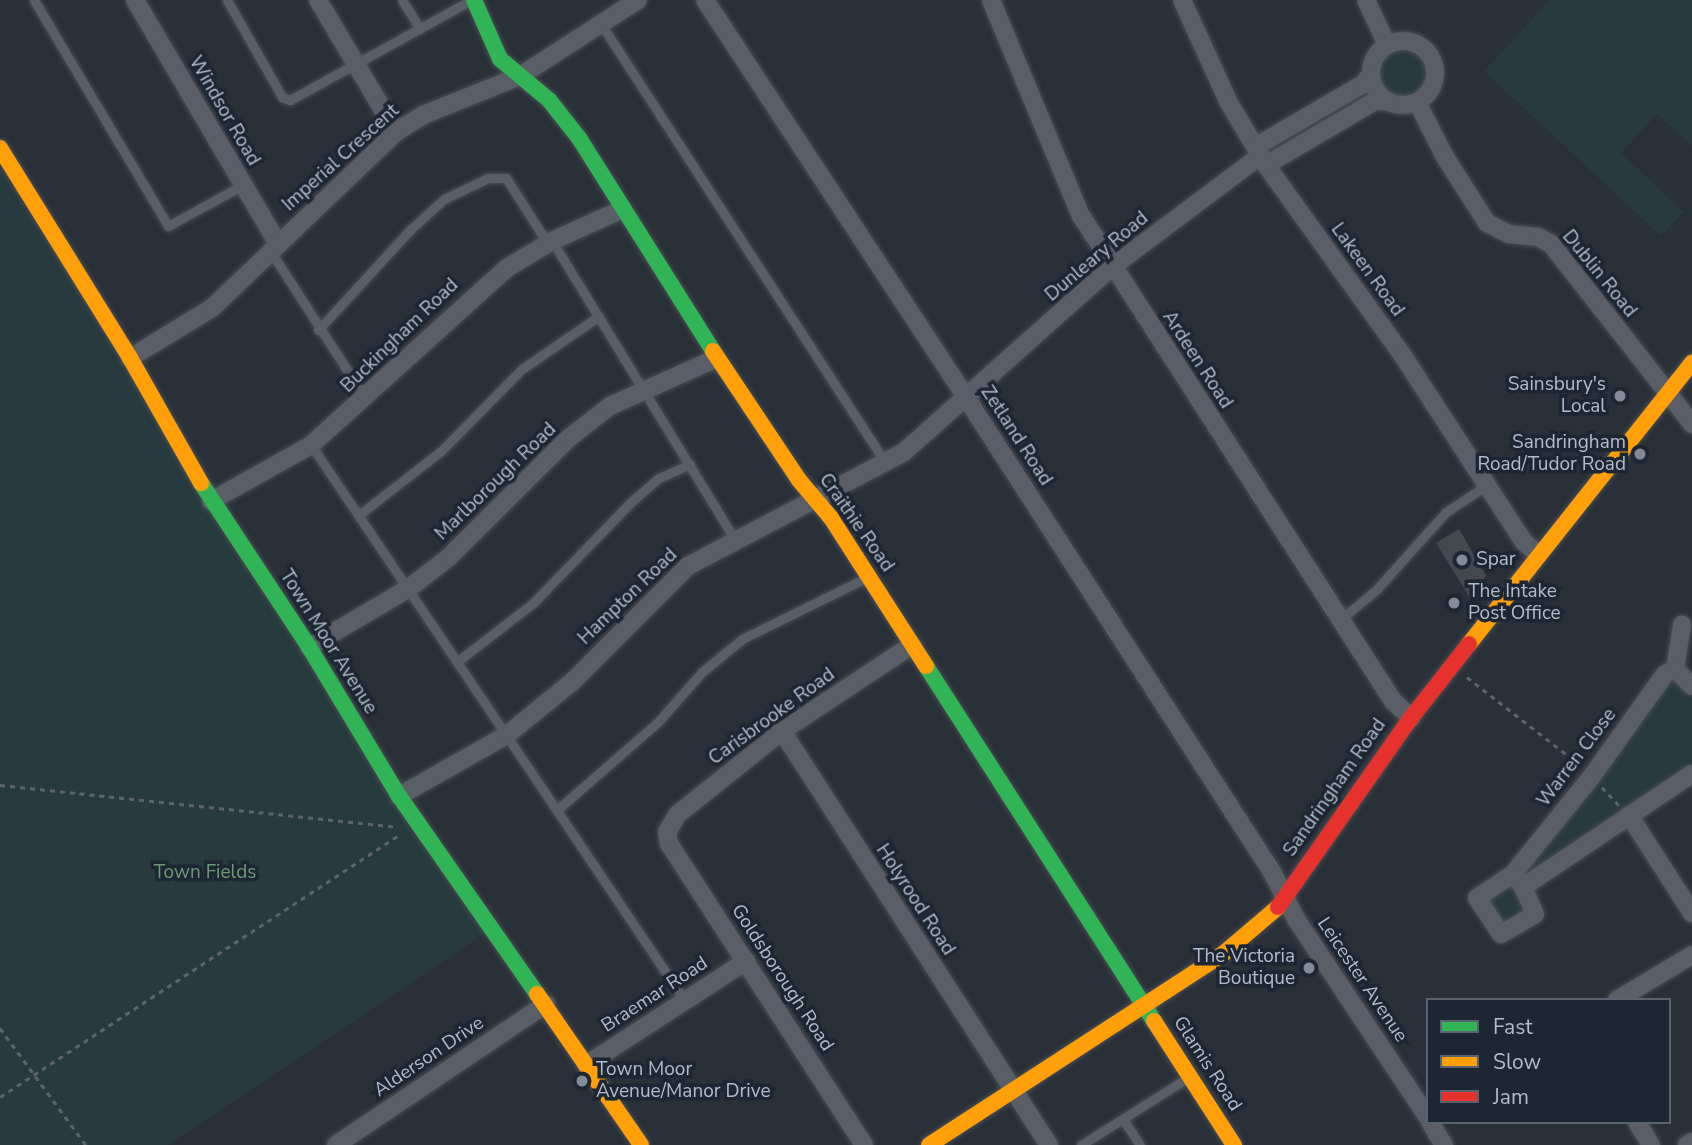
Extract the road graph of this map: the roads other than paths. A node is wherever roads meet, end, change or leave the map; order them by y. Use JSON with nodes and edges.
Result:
{"nodes":[{"id":1,"x":34,"y":0,"type":"edge"},
{"id":2,"x":135,"y":0,"type":"edge"},
{"id":3,"x":227,"y":0,"type":"edge"},
{"id":4,"x":318,"y":0,"type":"edge"},
{"id":5,"x":402,"y":0,"type":"edge"},
{"id":6,"x":472,"y":0,"type":"edge"},
{"id":7,"x":638,"y":0,"type":"edge"},
{"id":8,"x":705,"y":0,"type":"edge"},
{"id":9,"x":991,"y":0,"type":"edge"},
{"id":10,"x":1182,"y":0,"type":"edge"},
{"id":11,"x":1366,"y":0,"type":"edge"},
{"id":12,"x":601,"y":24,"type":"junction"},
{"id":13,"x":419,"y":29,"type":"junction"},
{"id":14,"x":1387,"y":45,"type":"junction"},
{"id":15,"x":357,"y":65,"type":"junction"},
{"id":16,"x":1371,"y":74,"type":"junction"},
{"id":17,"x":520,"y":76,"type":"junction"},
{"id":18,"x":1388,"y":101,"type":"junction"},
{"id":19,"x":1417,"y":102,"type":"junction"},
{"id":20,"x":396,"y":132,"type":"junction"},
{"id":21,"x":0,"y":148,"type":"edge"},
{"id":22,"x":1260,"y":156,"type":"junction"},
{"id":23,"x":243,"y":185,"type":"junction"},
{"id":24,"x":624,"y":209,"type":"junction"},
{"id":25,"x":550,"y":242,"type":"junction"},
{"id":26,"x":274,"y":248,"type":"junction"},
{"id":27,"x":1112,"y":267,"type":"junction"},
{"id":28,"x":600,"y":316,"type":"junction"},
{"id":29,"x":318,"y":330,"type":"junction"},
{"id":30,"x":130,"y":358,"type":"junction"},
{"id":31,"x":717,"y":358,"type":"junction"},
{"id":32,"x":1692,"y":363,"type":"edge"},
{"id":33,"x":646,"y":390,"type":"junction"},
{"id":34,"x":1667,"y":395,"type":"junction"},
{"id":35,"x":366,"y":399,"type":"junction"},
{"id":36,"x":967,"y":399,"type":"junction"},
{"id":37,"x":1692,"y":425,"type":"edge"},
{"id":38,"x":311,"y":444,"type":"junction"},
{"id":39,"x":886,"y":462,"type":"junction"},
{"id":40,"x":690,"y":464,"type":"junction"},
{"id":41,"x":1487,"y":485,"type":"junction"},
{"id":42,"x":211,"y":501,"type":"junction"},
{"id":43,"x":816,"y":501,"type":"junction"},
{"id":44,"x":360,"y":514,"type":"junction"},
{"id":45,"x":735,"y":540,"type":"junction"},
{"id":46,"x":1538,"y":554,"type":"junction"},
{"id":47,"x":868,"y":576,"type":"junction"},
{"id":48,"x":409,"y":589,"type":"junction"},
{"id":49,"x":1340,"y":620,"type":"junction"},
{"id":50,"x":1682,"y":625,"type":"dead end"},
{"id":51,"x":912,"y":645,"type":"junction"},
{"id":52,"x":309,"y":647,"type":"junction"},
{"id":53,"x":457,"y":661,"type":"junction"},
{"id":54,"x":1675,"y":669,"type":"junction"},
{"id":55,"x":1692,"y":686,"type":"edge"},
{"id":56,"x":1411,"y":718,"type":"junction"},
{"id":57,"x":782,"y":731,"type":"junction"},
{"id":58,"x":507,"y":734,"type":"junction"},
{"id":59,"x":1692,"y":774,"type":"edge"},
{"id":60,"x":399,"y":796,"type":"junction"},
{"id":61,"x":557,"y":810,"type":"junction"},
{"id":62,"x":1629,"y":815,"type":"junction"},
{"id":63,"x":667,"y":832,"type":"joint"},
{"id":64,"x":1286,"y":900,"type":"junction"},
{"id":65,"x":1692,"y":913,"type":"edge"},
{"id":66,"x":1692,"y":955,"type":"edge"},
{"id":67,"x":746,"y":961,"type":"junction"},
{"id":68,"x":1620,"y":998,"type":"edge"},
{"id":69,"x":685,"y":1001,"type":"junction"},
{"id":70,"x":546,"y":1004,"type":"junction"},
{"id":71,"x":1144,"y":1005,"type":"junction"},
{"id":72,"x":586,"y":1065,"type":"junction"},
{"id":73,"x":1191,"y":1076,"type":"junction"},
{"id":74,"x":1013,"y":1091,"type":"junction"},
{"id":75,"x":1426,"y":1115,"type":"edge"},
{"id":76,"x":1123,"y":1119,"type":"junction"},
{"id":77,"x":1431,"y":1124,"type":"edge"},
{"id":78,"x":1638,"y":1124,"type":"edge"},
{"id":79,"x":1692,"y":1142,"type":"edge"},
{"id":80,"x":336,"y":1145,"type":"edge"},
{"id":81,"x":641,"y":1145,"type":"edge"},
{"id":82,"x":864,"y":1145,"type":"edge"},
{"id":83,"x":929,"y":1145,"type":"edge"},
{"id":84,"x":1049,"y":1145,"type":"edge"},
{"id":85,"x":1081,"y":1145,"type":"edge"},
{"id":86,"x":1140,"y":1145,"type":"edge"},
{"id":87,"x":1234,"y":1145,"type":"edge"},
{"id":88,"x":1444,"y":1145,"type":"edge"},
{"id":89,"x":1651,"y":1145,"type":"edge"},
{"id":90,"x":1687,"y":1145,"type":"edge"}],
"edges":[{"from":1,"to":23,"type":"lane"},
{"from":2,"to":23,"type":"street","name":"Windsor Road"},
{"from":3,"to":15,"type":"lane"},
{"from":4,"to":15,"type":"street"},
{"from":5,"to":13,"type":"lane"},
{"from":6,"to":13,"type":"lane"},
{"from":6,"to":17,"type":"street","name":"Craithie Road"},
{"from":7,"to":12,"type":"street","name":"Imperial Crescent"},
{"from":8,"to":36,"type":"street","name":"Zetland Road"},
{"from":9,"to":27,"type":"street","name":"Ardeen Road"},
{"from":10,"to":22,"type":"street","name":"Lakeen Road"},
{"from":11,"to":14,"type":"street"},
{"from":12,"to":17,"type":"street","name":"Imperial Crescent"},
{"from":12,"to":39,"type":"lane"},
{"from":13,"to":15,"type":"lane"},
{"from":14,"to":16,"type":"street"},
{"from":14,"to":19,"type":"street"},
{"from":15,"to":20,"type":"street"},
{"from":16,"to":18,"type":"street"},
{"from":16,"to":22,"type":"street","name":"Dunleary Road"},
{"from":17,"to":20,"type":"street","name":"Imperial Crescent"},
{"from":17,"to":24,"type":"street","name":"Craithie Road"},
{"from":18,"to":19,"type":"street"},
{"from":18,"to":22,"type":"street","name":"Dunleary Road"},
{"from":19,"to":34,"type":"street","name":"Dublin Road"},
{"from":20,"to":26,"type":"street","name":"Imperial Crescent"},
{"from":21,"to":30,"type":"street","name":"Town Moor Avenue"},
{"from":22,"to":27,"type":"street","name":"Dunleary Road"},
{"from":22,"to":41,"type":"street","name":"Lakeen Road"},
{"from":23,"to":26,"type":"street","name":"Windsor Road"},
{"from":24,"to":25,"type":"street","name":"Buckingham Road"},
{"from":24,"to":31,"type":"street","name":"Craithie Road"},
{"from":25,"to":28,"type":"lane"},
{"from":25,"to":29,"type":"lane"},
{"from":25,"to":35,"type":"street","name":"Buckingham Road"},
{"from":26,"to":29,"type":"lane"},
{"from":26,"to":30,"type":"street","name":"Imperial Crescent"},
{"from":27,"to":36,"type":"street","name":"Dunleary Road"},
{"from":27,"to":49,"type":"street","name":"Ardeen Road"},
{"from":28,"to":33,"type":"lane"},
{"from":28,"to":44,"type":"lane"},
{"from":29,"to":35,"type":"lane"},
{"from":30,"to":42,"type":"street","name":"Town Moor Avenue"},
{"from":31,"to":33,"type":"street","name":"Marlborough Road"},
{"from":31,"to":43,"type":"street","name":"Craithie Road"},
{"from":32,"to":34,"type":"street","name":"Sandringham Road"},
{"from":33,"to":40,"type":"lane"},
{"from":33,"to":48,"type":"street","name":"Marlborough Road"},
{"from":34,"to":37,"type":"street","name":"Dublin Road"},
{"from":34,"to":46,"type":"street","name":"Sandringham Road"},
{"from":35,"to":38,"type":"street","name":"Buckingham Road"},
{"from":36,"to":39,"type":"street","name":"Hampton Road"},
{"from":36,"to":64,"type":"street","name":"Zetland Road"},
{"from":38,"to":42,"type":"street","name":"Buckingham Road"},
{"from":38,"to":44,"type":"lane"},
{"from":39,"to":43,"type":"street","name":"Hampton Road"},
{"from":40,"to":45,"type":"lane"},
{"from":40,"to":53,"type":"lane"},
{"from":41,"to":46,"type":"street","name":"Lakeen Road"},
{"from":41,"to":49,"type":"lane"},
{"from":42,"to":52,"type":"street","name":"Town Moor Avenue"},
{"from":43,"to":45,"type":"street","name":"Hampton Road"},
{"from":43,"to":47,"type":"street","name":"Craithie Road"},
{"from":44,"to":48,"type":"lane"},
{"from":45,"to":58,"type":"street","name":"Hampton Road"},
{"from":46,"to":56,"type":"street","name":"Sandringham Road"},
{"from":47,"to":51,"type":"street","name":"Craithie Road"},
{"from":47,"to":61,"type":"lane"},
{"from":48,"to":52,"type":"street","name":"Marlborough Road"},
{"from":48,"to":53,"type":"lane"},
{"from":49,"to":56,"type":"street","name":"Ardeen Road"},
{"from":50,"to":54,"type":"street"},
{"from":51,"to":57,"type":"street","name":"Carisbrooke Road"},
{"from":51,"to":71,"type":"street","name":"Craithie Road"},
{"from":52,"to":60,"type":"street","name":"Town Moor Avenue"},
{"from":53,"to":58,"type":"lane"},
{"from":54,"to":55,"type":"street"},
{"from":54,"to":62,"type":"street","name":"Warren Close"},
{"from":56,"to":64,"type":"street","name":"Sandringham Road"},
{"from":57,"to":63,"type":"street","name":"Carisbrooke Road"},
{"from":57,"to":74,"type":"street","name":"Holyrood Road"},
{"from":58,"to":60,"type":"street","name":"Hampton Road"},
{"from":58,"to":61,"type":"lane"},
{"from":59,"to":62,"type":"street","name":"Warren Close"},
{"from":60,"to":70,"type":"street","name":"Town Moor Avenue"},
{"from":61,"to":69,"type":"lane"},
{"from":62,"to":65,"type":"street"},
{"from":63,"to":67,"type":"street","name":"Goldsborough Road"},
{"from":64,"to":71,"type":"street","name":"Sandringham Road"},
{"from":64,"to":75,"type":"street","name":"Leicester Avenue"},
{"from":66,"to":68,"type":"street"},
{"from":67,"to":69,"type":"street","name":"Braemar Road"},
{"from":67,"to":82,"type":"street","name":"Goldsborough Road"},
{"from":69,"to":72,"type":"street","name":"Braemar Road"},
{"from":70,"to":72,"type":"street","name":"Town Moor Avenue"},
{"from":70,"to":80,"type":"street","name":"Alderson Drive"},
{"from":71,"to":73,"type":"street","name":"Glamis Road"},
{"from":71,"to":74,"type":"street","name":"Sandringham Road"},
{"from":72,"to":81,"type":"street","name":"Town Moor Avenue"},
{"from":73,"to":76,"type":"lane"},
{"from":73,"to":87,"type":"street","name":"Glamis Road"},
{"from":74,"to":83,"type":"street","name":"Sandringham Road"},
{"from":74,"to":84,"type":"street","name":"Holyrood Road"},
{"from":76,"to":85,"type":"lane"},
{"from":76,"to":86,"type":"lane"},
{"from":77,"to":88,"type":"street","name":"Leicester Avenue"},
{"from":78,"to":89,"type":"street"},
{"from":79,"to":90,"type":"street"}]}
